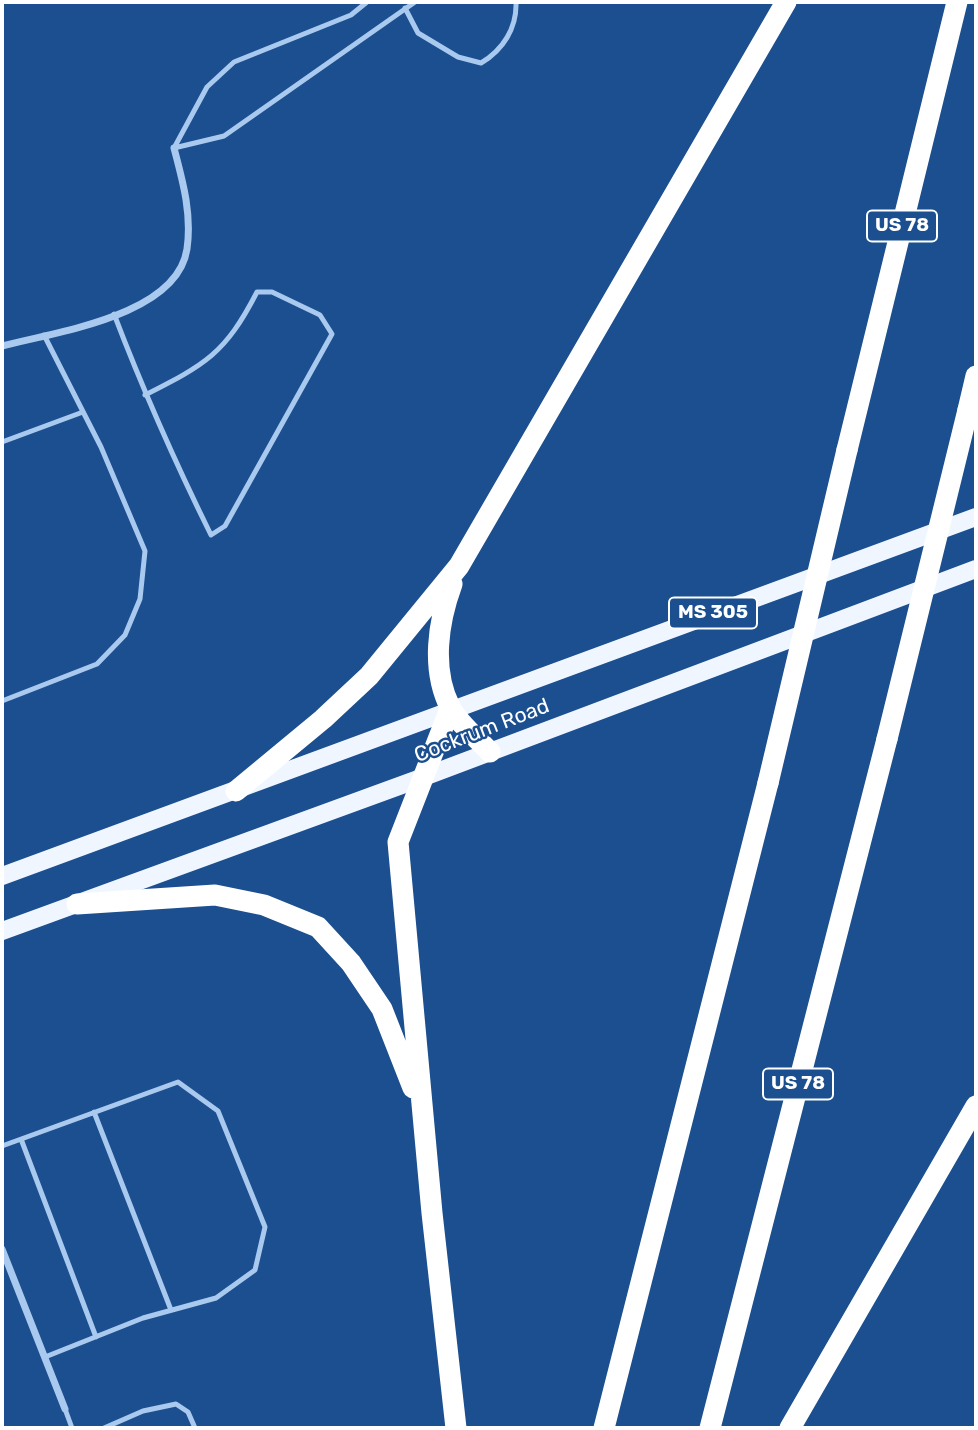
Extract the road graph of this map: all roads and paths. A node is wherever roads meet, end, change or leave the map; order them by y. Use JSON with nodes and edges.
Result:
{"nodes":[{"id":1,"x":367,"y":2,"type":"edge"},
{"id":2,"x":415,"y":2,"type":"edge"},
{"id":3,"x":516,"y":2,"type":"edge"},
{"id":4,"x":786,"y":2,"type":"edge"},
{"id":5,"x":957,"y":2,"type":"edge"},
{"id":6,"x":405,"y":8,"type":"junction"},
{"id":7,"x":174,"y":148,"type":"junction"},
{"id":8,"x":114,"y":314,"type":"junction"},
{"id":9,"x":44,"y":335,"type":"junction"},
{"id":10,"x":2,"y":346,"type":"edge"},
{"id":11,"x":976,"y":376,"type":"edge"},
{"id":12,"x":145,"y":395,"type":"junction"},
{"id":13,"x":83,"y":412,"type":"junction"},
{"id":14,"x":2,"y":442,"type":"edge"},
{"id":15,"x":976,"y":517,"type":"edge"},
{"id":16,"x":459,"y":566,"type":"junction"},
{"id":17,"x":976,"y":569,"type":"edge"},
{"id":18,"x":2,"y":701,"type":"edge"},
{"id":19,"x":450,"y":709,"type":"junction"},
{"id":20,"x":490,"y":752,"type":"junction"},
{"id":21,"x":421,"y":778,"type":"junction"},
{"id":22,"x":236,"y":791,"type":"junction"},
{"id":23,"x":2,"y":876,"type":"edge"},
{"id":24,"x":77,"y":904,"type":"junction"},
{"id":25,"x":2,"y":931,"type":"edge"},
{"id":26,"x":976,"y":1106,"type":"edge"},
{"id":27,"x":422,"y":1111,"type":"junction"},
{"id":28,"x":94,"y":1112,"type":"junction"},
{"id":29,"x":21,"y":1139,"type":"junction"},
{"id":30,"x":2,"y":1146,"type":"edge"},
{"id":31,"x":2,"y":1249,"type":"edge"},
{"id":32,"x":171,"y":1310,"type":"junction"},
{"id":33,"x":96,"y":1336,"type":"junction"},
{"id":34,"x":45,"y":1357,"type":"junction"},
{"id":35,"x":65,"y":1409,"type":"joint"},
{"id":36,"x":122,"y":1420,"type":"junction"},
{"id":37,"x":72,"y":1428,"type":"edge"},
{"id":38,"x":103,"y":1428,"type":"edge"},
{"id":39,"x":125,"y":1428,"type":"edge"},
{"id":40,"x":195,"y":1428,"type":"edge"},
{"id":41,"x":456,"y":1428,"type":"edge"},
{"id":42,"x":604,"y":1428,"type":"edge"},
{"id":43,"x":710,"y":1428,"type":"edge"},
{"id":44,"x":790,"y":1428,"type":"edge"}],
"edges":[{"from":1,"to":7,"type":"lane"},
{"from":2,"to":6,"type":"lane"},
{"from":3,"to":6,"type":"lane"},
{"from":4,"to":16,"type":"highway"},
{"from":5,"to":42,"type":"highway","number":"US 78","bridge":true},
{"from":6,"to":7,"type":"lane"},
{"from":7,"to":8,"type":"street"},
{"from":8,"to":9,"type":"street"},
{"from":8,"to":12,"type":"lane"},
{"from":9,"to":10,"type":"street"},
{"from":9,"to":13,"type":"lane"},
{"from":11,"to":43,"type":"highway","number":"US 78","bridge":true},
{"from":12,"to":12,"type":"lane"},
{"from":13,"to":14,"type":"lane"},
{"from":13,"to":18,"type":"lane"},
{"from":15,"to":19,"type":"main road","name":"Cockrum Road","number":"MS 305"},
{"from":16,"to":19,"type":"highway"},
{"from":16,"to":22,"type":"highway"},
{"from":17,"to":20,"type":"main road","name":"Cockrum Road","number":"MS 305"},
{"from":19,"to":20,"type":"highway"},
{"from":19,"to":21,"type":"highway"},
{"from":19,"to":22,"type":"main road","name":"Cockrum Road","number":"MS 305"},
{"from":20,"to":21,"type":"main road","name":"Cockrum Road","number":"MS 305"},
{"from":21,"to":24,"type":"main road","name":"Cockrum Road","number":"MS 305"},
{"from":21,"to":27,"type":"highway"},
{"from":22,"to":23,"type":"main road","name":"Cockrum Road","number":"MS 305"},
{"from":24,"to":25,"type":"main road","name":"Cockrum Road","number":"MS 305"},
{"from":24,"to":27,"type":"highway"},
{"from":26,"to":44,"type":"highway"},
{"from":27,"to":41,"type":"highway"},
{"from":28,"to":29,"type":"lane"},
{"from":28,"to":32,"type":"lane"},
{"from":28,"to":32,"type":"lane"},
{"from":29,"to":30,"type":"lane"},
{"from":29,"to":33,"type":"lane"},
{"from":31,"to":34,"type":"street"},
{"from":32,"to":33,"type":"lane"},
{"from":33,"to":34,"type":"lane"},
{"from":34,"to":35,"type":"street"},
{"from":35,"to":37,"type":"lane"},
{"from":36,"to":38,"type":"lane"},
{"from":36,"to":39,"type":"lane"},
{"from":36,"to":40,"type":"lane"}]}
